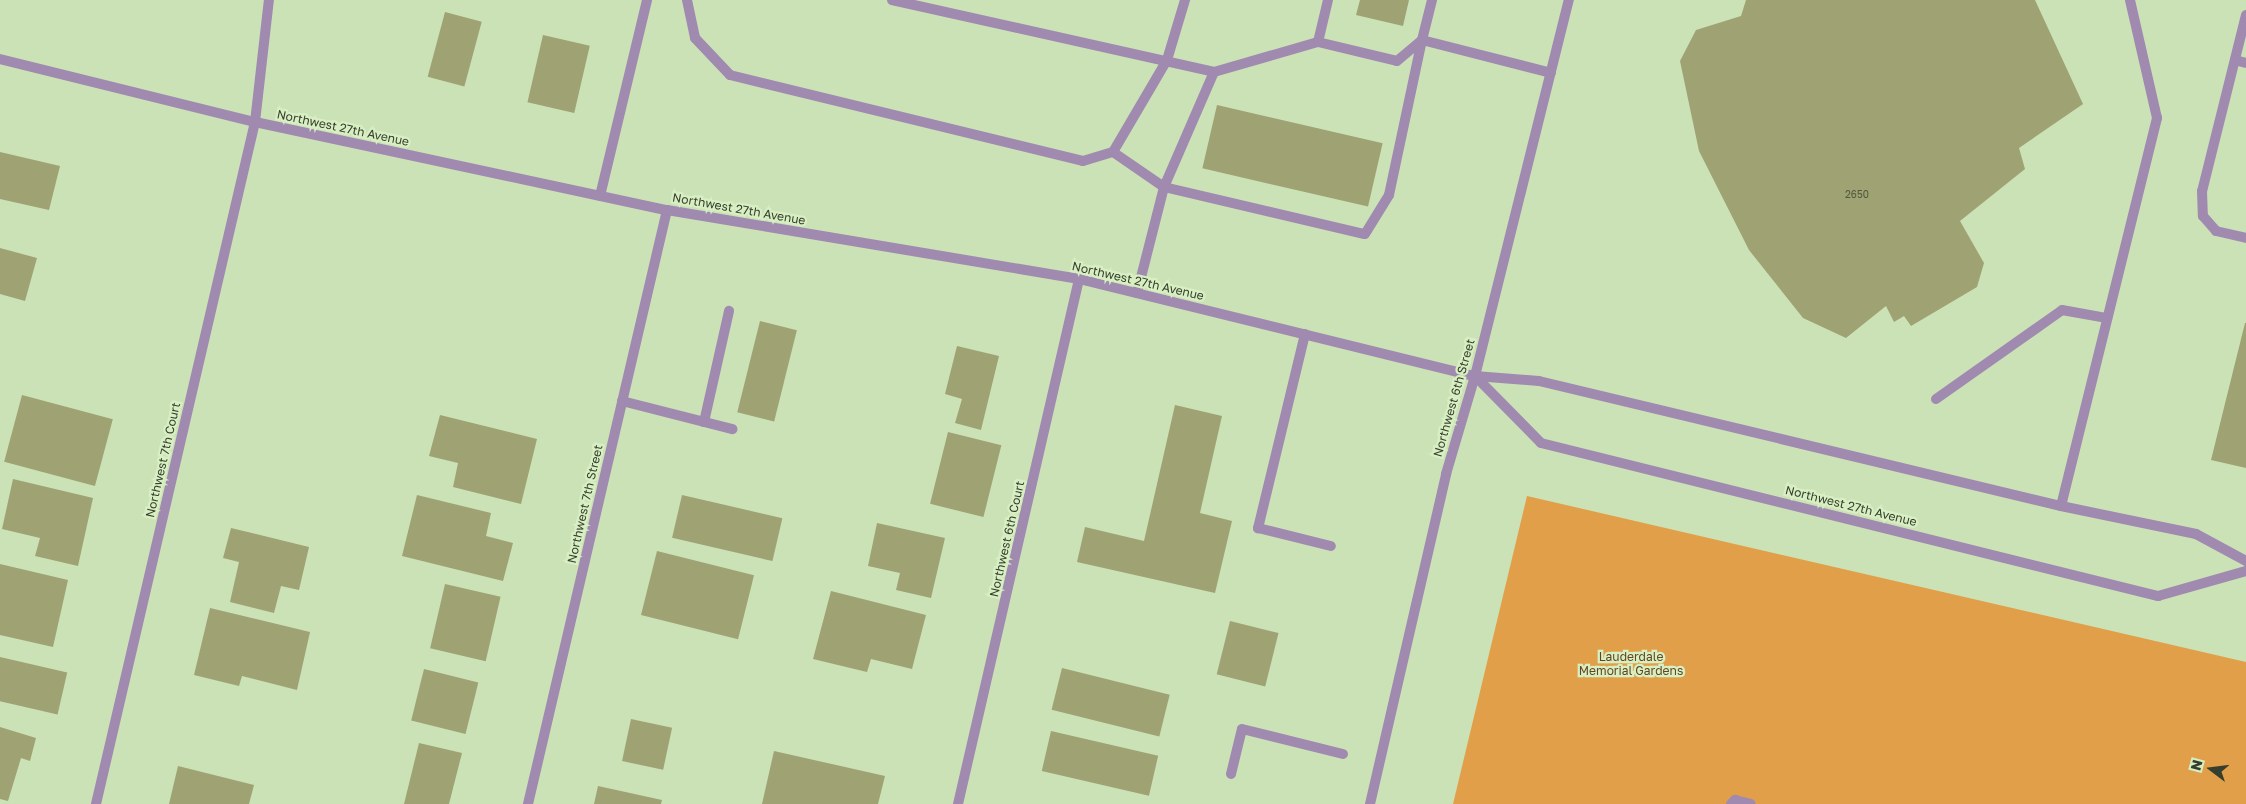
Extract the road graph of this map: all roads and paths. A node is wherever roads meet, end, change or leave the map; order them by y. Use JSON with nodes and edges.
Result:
{"nodes":[{"id":1,"x":269,"y":0,"type":"edge"},
{"id":2,"x":647,"y":0,"type":"edge"},
{"id":3,"x":687,"y":0,"type":"edge"},
{"id":4,"x":892,"y":0,"type":"edge"},
{"id":5,"x":1185,"y":0,"type":"edge"},
{"id":6,"x":1328,"y":0,"type":"edge"},
{"id":7,"x":1432,"y":0,"type":"edge"},
{"id":8,"x":1569,"y":0,"type":"edge"},
{"id":9,"x":2130,"y":0,"type":"edge"},
{"id":10,"x":2246,"y":15,"type":"edge"},
{"id":11,"x":1422,"y":40,"type":"junction"},
{"id":12,"x":1318,"y":42,"type":"junction"},
{"id":13,"x":0,"y":59,"type":"edge"},
{"id":14,"x":1167,"y":60,"type":"junction"},
{"id":15,"x":2235,"y":60,"type":"junction"},
{"id":16,"x":2246,"y":63,"type":"edge"},
{"id":17,"x":1214,"y":72,"type":"junction"},
{"id":18,"x":1551,"y":73,"type":"junction"},
{"id":19,"x":255,"y":122,"type":"junction"},
{"id":20,"x":1113,"y":152,"type":"junction"},
{"id":21,"x":1164,"y":187,"type":"junction"},
{"id":22,"x":600,"y":196,"type":"junction"},
{"id":23,"x":667,"y":210,"type":"junction"},
{"id":24,"x":2246,"y":238,"type":"edge"},
{"id":25,"x":1079,"y":279,"type":"junction"},
{"id":26,"x":1137,"y":293,"type":"junction"},
{"id":27,"x":729,"y":311,"type":"dead end"},
{"id":28,"x":2107,"y":318,"type":"junction"},
{"id":29,"x":1305,"y":334,"type":"junction"},
{"id":30,"x":1475,"y":376,"type":"junction"},
{"id":31,"x":1936,"y":399,"type":"dead end"},
{"id":32,"x":622,"y":401,"type":"junction"},
{"id":33,"x":704,"y":422,"type":"junction"},
{"id":34,"x":732,"y":428,"type":"dead end"},
{"id":35,"x":2061,"y":506,"type":"junction"},
{"id":36,"x":1331,"y":546,"type":"dead end"},
{"id":37,"x":2246,"y":561,"type":"edge"},
{"id":38,"x":2246,"y":571,"type":"edge"},
{"id":39,"x":1343,"y":754,"type":"dead end"},
{"id":40,"x":1231,"y":774,"type":"dead end"},
{"id":41,"x":96,"y":804,"type":"edge"},
{"id":42,"x":528,"y":804,"type":"edge"},
{"id":43,"x":958,"y":804,"type":"edge"},
{"id":44,"x":1370,"y":804,"type":"edge"},
{"id":45,"x":1731,"y":804,"type":"edge"},
{"id":46,"x":1751,"y":804,"type":"edge"}],
"edges":[{"from":1,"to":19,"type":"street","name":"Northwest 7th Court"},
{"from":2,"to":22,"type":"street"},
{"from":3,"to":20,"type":"street"},
{"from":4,"to":14,"type":"street"},
{"from":5,"to":14,"type":"street"},
{"from":6,"to":12,"type":"street"},
{"from":7,"to":11,"type":"street"},
{"from":8,"to":18,"type":"street","name":"Northwest 6th Street"},
{"from":9,"to":28,"type":"street"},
{"from":10,"to":15,"type":"street"},
{"from":11,"to":12,"type":"street"},
{"from":11,"to":18,"type":"street"},
{"from":11,"to":21,"type":"street"},
{"from":12,"to":17,"type":"street"},
{"from":13,"to":19,"type":"street","name":"Northwest 27th Avenue"},
{"from":14,"to":17,"type":"street"},
{"from":14,"to":20,"type":"street"},
{"from":15,"to":16,"type":"street"},
{"from":15,"to":24,"type":"street"},
{"from":17,"to":21,"type":"street"},
{"from":18,"to":30,"type":"street","name":"Northwest 6th Street"},
{"from":19,"to":22,"type":"street","name":"Northwest 27th Avenue"},
{"from":19,"to":41,"type":"street","name":"Northwest 7th Court"},
{"from":20,"to":21,"type":"street"},
{"from":21,"to":26,"type":"street"},
{"from":22,"to":23,"type":"street","name":"Northwest 27th Avenue"},
{"from":23,"to":25,"type":"street","name":"Northwest 27th Avenue"},
{"from":23,"to":32,"type":"street","name":"Northwest 7th Street"},
{"from":25,"to":26,"type":"street","name":"Northwest 27th Avenue"},
{"from":25,"to":43,"type":"street","name":"Northwest 6th Court"},
{"from":26,"to":29,"type":"street","name":"Northwest 27th Avenue"},
{"from":27,"to":33,"type":"street"},
{"from":28,"to":31,"type":"street"},
{"from":28,"to":35,"type":"street"},
{"from":29,"to":30,"type":"street","name":"Northwest 27th Avenue"},
{"from":29,"to":36,"type":"street"},
{"from":30,"to":35,"type":"street","name":"Northwest 27th Avenue"},
{"from":30,"to":38,"type":"street","name":"Northwest 27th Avenue"},
{"from":30,"to":44,"type":"street","name":"Northwest 6th Street"},
{"from":32,"to":33,"type":"street"},
{"from":32,"to":42,"type":"street","name":"Northwest 7th Street"},
{"from":33,"to":34,"type":"street"},
{"from":35,"to":37,"type":"street","name":"Northwest 27th Avenue"},
{"from":39,"to":40,"type":"street"},
{"from":45,"to":46,"type":"street"}]}
